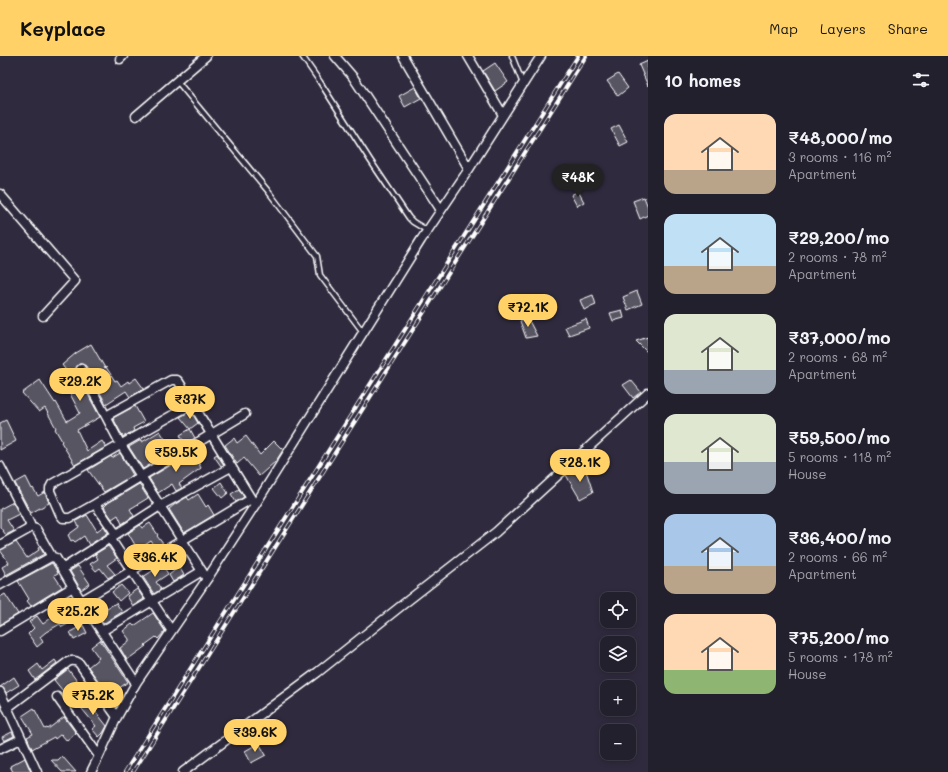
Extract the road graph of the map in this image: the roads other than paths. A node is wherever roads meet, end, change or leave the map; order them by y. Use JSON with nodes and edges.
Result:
{"nodes":[{"id":1,"x":206,"y":56,"type":"edge"},
{"id":2,"x":302,"y":56,"type":"edge"},
{"id":3,"x":336,"y":56,"type":"edge"},
{"id":4,"x":403,"y":56,"type":"edge"},
{"id":5,"x":468,"y":56,"type":"edge"},
{"id":6,"x":512,"y":56,"type":"edge"},
{"id":7,"x":541,"y":56,"type":"edge"},
{"id":8,"x":177,"y":81,"type":"junction"},
{"id":9,"x":523,"y":84,"type":"junction"},
{"id":10,"x":503,"y":115,"type":"junction"},
{"id":11,"x":136,"y":116,"type":"dead end"},
{"id":12,"x":469,"y":169,"type":"junction"},
{"id":13,"x":0,"y":194,"type":"edge"},
{"id":14,"x":441,"y":210,"type":"junction"},
{"id":15,"x":428,"y":231,"type":"junction"},
{"id":16,"x":43,"y":316,"type":"dead end"},
{"id":17,"x":363,"y":333,"type":"junction"},
{"id":18,"x":82,"y":369,"type":"dead end"},
{"id":19,"x":648,"y":393,"type":"edge"},
{"id":20,"x":192,"y":404,"type":"junction"},
{"id":21,"x":245,"y":414,"type":"dead end"},
{"id":22,"x":106,"y":416,"type":"junction"},
{"id":23,"x":211,"y":434,"type":"junction"},
{"id":24,"x":121,"y":445,"type":"junction"},
{"id":25,"x":0,"y":466,"type":"edge"},
{"id":26,"x":231,"y":467,"type":"junction"},
{"id":27,"x":141,"y":476,"type":"junction"},
{"id":28,"x":252,"y":502,"type":"junction"},
{"id":29,"x":95,"y":504,"type":"junction"},
{"id":30,"x":160,"y":506,"type":"junction"},
{"id":31,"x":30,"y":528,"type":"junction"},
{"id":32,"x":113,"y":536,"type":"junction"},
{"id":33,"x":182,"y":540,"type":"junction"},
{"id":34,"x":0,"y":545,"type":"edge"},
{"id":35,"x":52,"y":557,"type":"junction"},
{"id":36,"x":62,"y":568,"type":"junction"},
{"id":37,"x":132,"y":571,"type":"junction"},
{"id":38,"x":202,"y":571,"type":"junction"},
{"id":39,"x":207,"y":579,"type":"junction"},
{"id":40,"x":0,"y":585,"type":"edge"},
{"id":41,"x":73,"y":587,"type":"junction"},
{"id":42,"x":81,"y":601,"type":"junction"},
{"id":43,"x":152,"y":601,"type":"junction"},
{"id":44,"x":172,"y":630,"type":"junction"},
{"id":45,"x":0,"y":631,"type":"edge"},
{"id":46,"x":102,"y":631,"type":"junction"},
{"id":47,"x":136,"y":683,"type":"junction"},
{"id":48,"x":0,"y":692,"type":"edge"},
{"id":49,"x":58,"y":697,"type":"dead end"},
{"id":50,"x":7,"y":708,"type":"junction"},
{"id":51,"x":117,"y":717,"type":"junction"},
{"id":52,"x":22,"y":739,"type":"junction"},
{"id":53,"x":0,"y":749,"type":"edge"},
{"id":54,"x":99,"y":756,"type":"junction"},
{"id":55,"x":37,"y":772,"type":"edge"},
{"id":56,"x":91,"y":772,"type":"edge"},
{"id":57,"x":183,"y":772,"type":"edge"}],
"edges":[{"from":1,"to":8,"type":"street"},
{"from":2,"to":15,"type":"lane"},
{"from":3,"to":14,"type":"street"},
{"from":4,"to":12,"type":"street"},
{"from":5,"to":10,"type":"street"},
{"from":6,"to":9,"type":"lane"},
{"from":7,"to":9,"type":"street"},
{"from":8,"to":11,"type":"street"},
{"from":8,"to":17,"type":"lane"},
{"from":9,"to":10,"type":"street"},
{"from":10,"to":12,"type":"street"},
{"from":12,"to":14,"type":"street"},
{"from":13,"to":16,"type":"street"},
{"from":14,"to":15,"type":"street"},
{"from":15,"to":17,"type":"street"},
{"from":17,"to":28,"type":"street"},
{"from":18,"to":22,"type":"street"},
{"from":19,"to":57,"type":"street"},
{"from":20,"to":22,"type":"street"},
{"from":20,"to":23,"type":"street"},
{"from":20,"to":24,"type":"street"},
{"from":21,"to":23,"type":"street"},
{"from":22,"to":24,"type":"street"},
{"from":23,"to":26,"type":"street"},
{"from":23,"to":27,"type":"street"},
{"from":24,"to":27,"type":"street"},
{"from":24,"to":29,"type":"street"},
{"from":25,"to":31,"type":"street"},
{"from":26,"to":28,"type":"street"},
{"from":26,"to":30,"type":"street"},
{"from":27,"to":29,"type":"street"},
{"from":27,"to":30,"type":"street"},
{"from":28,"to":33,"type":"street"},
{"from":28,"to":39,"type":"street"},
{"from":29,"to":32,"type":"street"},
{"from":30,"to":32,"type":"street"},
{"from":30,"to":33,"type":"street"},
{"from":31,"to":34,"type":"street"},
{"from":31,"to":35,"type":"street"},
{"from":32,"to":36,"type":"street"},
{"from":32,"to":37,"type":"street"},
{"from":33,"to":37,"type":"street"},
{"from":33,"to":38,"type":"street"},
{"from":35,"to":36,"type":"street"},
{"from":35,"to":40,"type":"street"},
{"from":36,"to":41,"type":"street"},
{"from":37,"to":42,"type":"street"},
{"from":37,"to":43,"type":"street"},
{"from":38,"to":39,"type":"street"},
{"from":38,"to":43,"type":"street"},
{"from":39,"to":44,"type":"street"},
{"from":41,"to":42,"type":"street"},
{"from":41,"to":45,"type":"street"},
{"from":42,"to":46,"type":"street"},
{"from":43,"to":44,"type":"street"},
{"from":43,"to":46,"type":"street"},
{"from":44,"to":47,"type":"street"},
{"from":46,"to":47,"type":"street"},
{"from":47,"to":51,"type":"street"},
{"from":48,"to":50,"type":"street"},
{"from":49,"to":54,"type":"street"},
{"from":50,"to":51,"type":"street"},
{"from":50,"to":52,"type":"street"},
{"from":51,"to":54,"type":"street"},
{"from":52,"to":53,"type":"street"},
{"from":52,"to":55,"type":"street"},
{"from":54,"to":56,"type":"street"}]}
